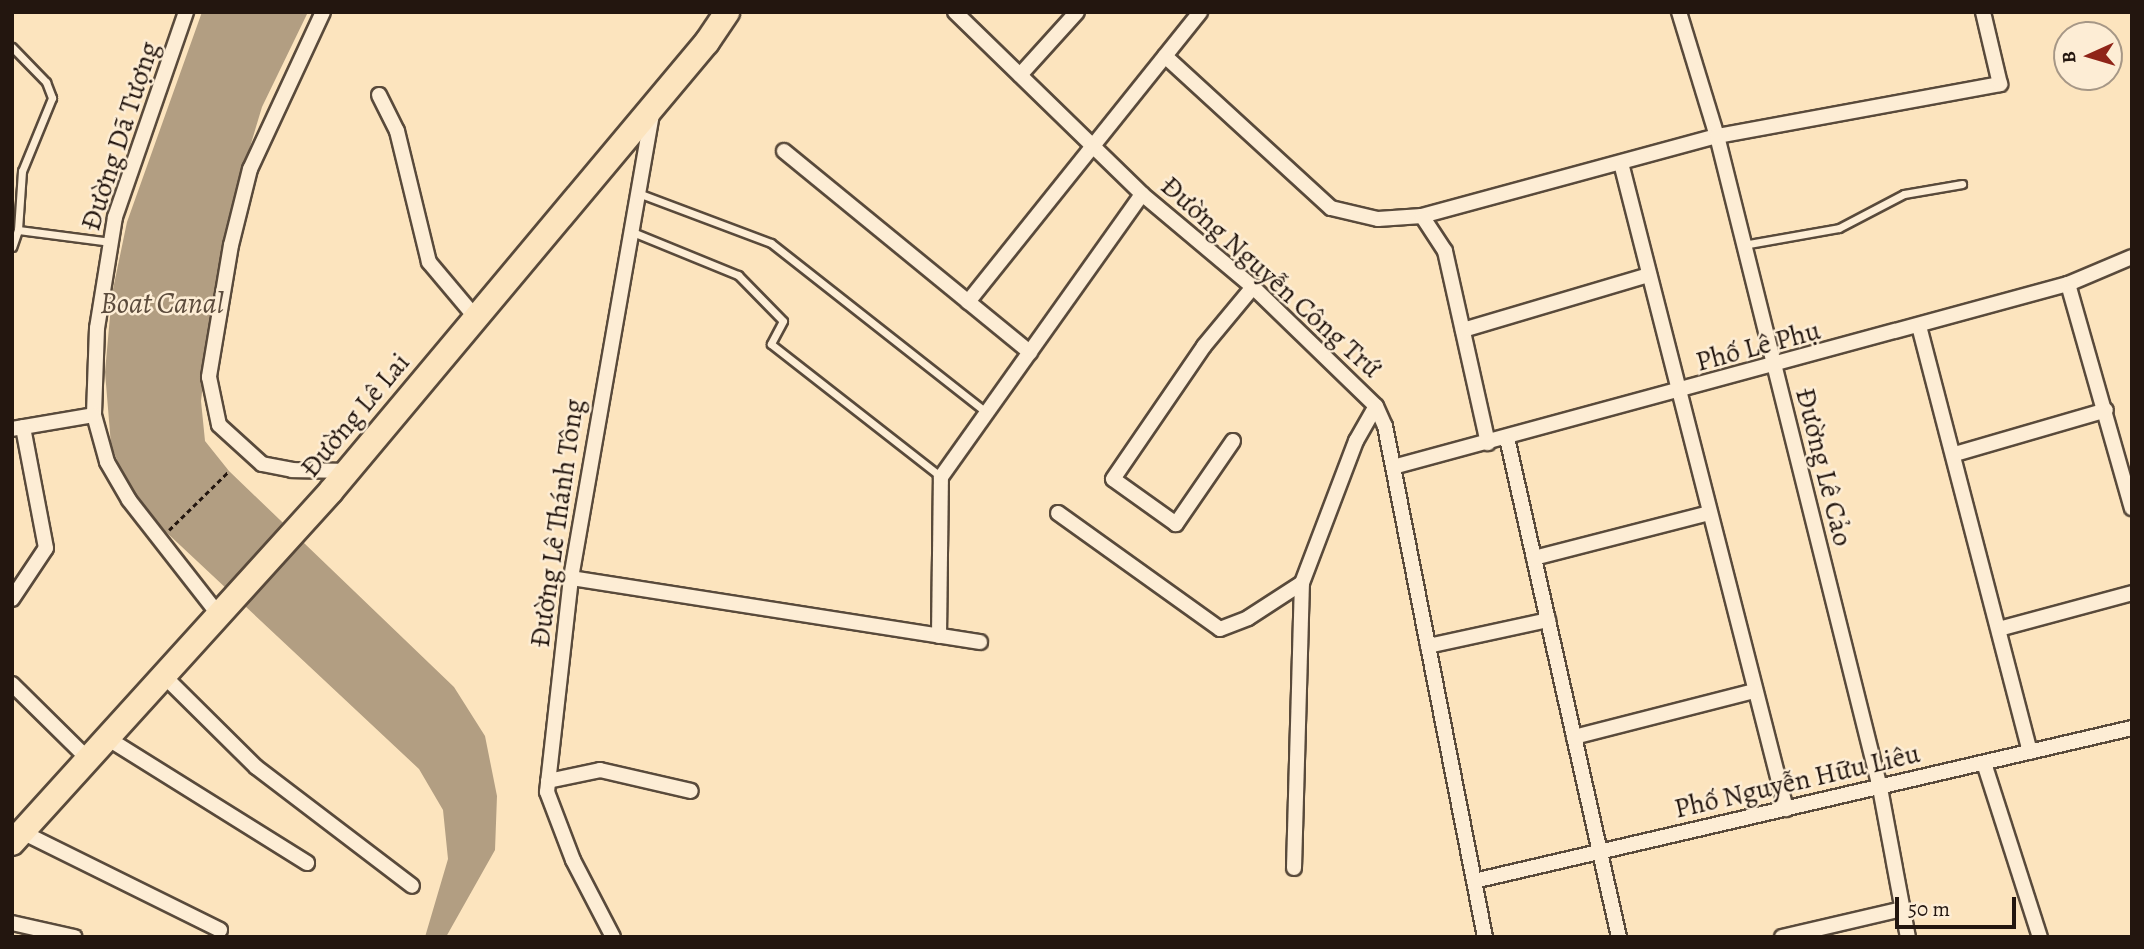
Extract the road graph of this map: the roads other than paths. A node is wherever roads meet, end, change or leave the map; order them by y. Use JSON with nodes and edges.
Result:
{"nodes":[{"id":1,"x":186,"y":12,"type":"edge"},
{"id":2,"x":323,"y":12,"type":"edge"},
{"id":3,"x":727,"y":12,"type":"edge"},
{"id":4,"x":955,"y":12,"type":"edge"},
{"id":5,"x":1077,"y":12,"type":"edge"},
{"id":6,"x":1200,"y":12,"type":"edge"},
{"id":7,"x":1679,"y":12,"type":"edge"},
{"id":8,"x":1983,"y":12,"type":"edge"},
{"id":9,"x":12,"y":47,"type":"edge"},
{"id":10,"x":1165,"y":56,"type":"junction"},
{"id":11,"x":1020,"y":75,"type":"junction"},
{"id":12,"x":379,"y":95,"type":"dead end"},
{"id":13,"x":653,"y":106,"type":"junction"},
{"id":14,"x":1717,"y":136,"type":"junction"},
{"id":15,"x":1091,"y":144,"type":"junction"},
{"id":16,"x":784,"y":151,"type":"dead end"},
{"id":17,"x":1621,"y":163,"type":"junction"},
{"id":18,"x":1962,"y":184,"type":"dead end"},
{"id":19,"x":637,"y":193,"type":"junction"},
{"id":20,"x":1142,"y":194,"type":"junction"},
{"id":21,"x":1422,"y":216,"type":"junction"},
{"id":22,"x":18,"y":230,"type":"junction"},
{"id":23,"x":630,"y":231,"type":"junction"},
{"id":24,"x":111,"y":242,"type":"junction"},
{"id":25,"x":1743,"y":245,"type":"junction"},
{"id":26,"x":12,"y":247,"type":"edge"},
{"id":27,"x":2132,"y":257,"type":"edge"},
{"id":28,"x":1649,"y":275,"type":"junction"},
{"id":29,"x":2068,"y":284,"type":"junction"},
{"id":30,"x":1253,"y":287,"type":"junction"},
{"id":31,"x":968,"y":302,"type":"junction"},
{"id":32,"x":476,"y":318,"type":"junction"},
{"id":33,"x":1919,"y":326,"type":"junction"},
{"id":34,"x":1463,"y":330,"type":"junction"},
{"id":35,"x":1030,"y":352,"type":"junction"},
{"id":36,"x":1773,"y":367,"type":"junction"},
{"id":37,"x":1678,"y":393,"type":"junction"},
{"id":38,"x":1376,"y":405,"type":"junction"},
{"id":39,"x":2106,"y":410,"type":"junction"},
{"id":40,"x":987,"y":412,"type":"junction"},
{"id":41,"x":94,"y":415,"type":"junction"},
{"id":42,"x":17,"y":428,"type":"edge"},
{"id":43,"x":1507,"y":438,"type":"junction"},
{"id":44,"x":1233,"y":441,"type":"dead end"},
{"id":45,"x":1488,"y":443,"type":"junction"},
{"id":46,"x":1955,"y":454,"type":"junction"},
{"id":47,"x":1393,"y":467,"type":"junction"},
{"id":48,"x":348,"y":471,"type":"junction"},
{"id":49,"x":941,"y":477,"type":"junction"},
{"id":50,"x":2132,"y":508,"type":"edge"},
{"id":51,"x":1058,"y":513,"type":"dead end"},
{"id":52,"x":1709,"y":513,"type":"junction"},
{"id":53,"x":1534,"y":558,"type":"junction"},
{"id":54,"x":571,"y":578,"type":"junction"},
{"id":55,"x":1302,"y":583,"type":"junction"},
{"id":56,"x":2132,"y":593,"type":"edge"},
{"id":57,"x":12,"y":599,"type":"edge"},
{"id":58,"x":221,"y":610,"type":"junction"},
{"id":59,"x":1548,"y":620,"type":"junction"},
{"id":60,"x":1999,"y":629,"type":"junction"},
{"id":61,"x":939,"y":636,"type":"junction"},
{"id":62,"x":980,"y":642,"type":"dead end"},
{"id":63,"x":1428,"y":646,"type":"junction"},
{"id":64,"x":163,"y":675,"type":"junction"},
{"id":65,"x":12,"y":684,"type":"edge"},
{"id":66,"x":1754,"y":691,"type":"junction"},
{"id":67,"x":2132,"y":728,"type":"edge"},
{"id":68,"x":1574,"y":737,"type":"junction"},
{"id":69,"x":107,"y":738,"type":"junction"},
{"id":70,"x":2030,"y":752,"type":"junction"},
{"id":71,"x":88,"y":759,"type":"junction"},
{"id":72,"x":1984,"y":763,"type":"junction"},
{"id":73,"x":548,"y":781,"type":"junction"},
{"id":74,"x":1880,"y":788,"type":"junction"},
{"id":75,"x":691,"y":791,"type":"dead end"},
{"id":76,"x":1786,"y":809,"type":"junction"},
{"id":77,"x":17,"y":838,"type":"edge"},
{"id":78,"x":1600,"y":852,"type":"junction"},
{"id":79,"x":307,"y":863,"type":"dead end"},
{"id":80,"x":1294,"y":868,"type":"dead end"},
{"id":81,"x":1474,"y":881,"type":"junction"},
{"id":82,"x":412,"y":886,"type":"dead end"},
{"id":83,"x":1902,"y":908,"type":"junction"},
{"id":84,"x":12,"y":923,"type":"edge"},
{"id":85,"x":220,"y":930,"type":"dead end"},
{"id":86,"x":74,"y":937,"type":"edge"},
{"id":87,"x":613,"y":937,"type":"edge"},
{"id":88,"x":1485,"y":937,"type":"edge"},
{"id":89,"x":1619,"y":937,"type":"edge"},
{"id":90,"x":1782,"y":937,"type":"edge"},
{"id":91,"x":1908,"y":937,"type":"edge"},
{"id":92,"x":2040,"y":937,"type":"edge"}],
"edges":[{"from":1,"to":24,"type":"street","name":"Đường Dã Tượng"},
{"from":2,"to":48,"type":"street"},
{"from":3,"to":13,"type":"highway","name":"Đường Lê Lai"},
{"from":4,"to":11,"type":"street","name":"Đường Nguyễn Công Trứ"},
{"from":5,"to":11,"type":"street"},
{"from":6,"to":10,"type":"street"},
{"from":7,"to":14,"type":"street","name":"Đường Lê Cảo"},
{"from":8,"to":14,"type":"street"},
{"from":9,"to":22,"type":"lane"},
{"from":10,"to":15,"type":"street"},
{"from":10,"to":21,"type":"street"},
{"from":11,"to":15,"type":"street","name":"Đường Nguyễn Công Trứ"},
{"from":12,"to":32,"type":"street"},
{"from":13,"to":19,"type":"street","name":"Đường Lê Thánh Tông"},
{"from":13,"to":32,"type":"highway","name":"Đường Lê Lai"},
{"from":14,"to":17,"type":"street"},
{"from":14,"to":25,"type":"street","name":"Đường Lê Cảo"},
{"from":15,"to":20,"type":"street","name":"Đường Nguyễn Công Trứ"},
{"from":15,"to":31,"type":"street"},
{"from":16,"to":31,"type":"street"},
{"from":17,"to":21,"type":"street"},
{"from":17,"to":28,"type":"street"},
{"from":18,"to":25,"type":"lane"},
{"from":19,"to":23,"type":"street","name":"Đường Lê Thánh Tông"},
{"from":19,"to":40,"type":"lane"},
{"from":20,"to":30,"type":"street","name":"Đường Nguyễn Công Trứ"},
{"from":20,"to":35,"type":"street"},
{"from":21,"to":34,"type":"street"},
{"from":22,"to":24,"type":"lane"},
{"from":22,"to":26,"type":"lane"},
{"from":23,"to":49,"type":"lane"},
{"from":23,"to":54,"type":"street","name":"Đường Lê Thánh Tông"},
{"from":24,"to":41,"type":"street","name":"Đường Dã Tượng"},
{"from":25,"to":36,"type":"street","name":"Đường Lê Cảo"},
{"from":27,"to":29,"type":"street","name":"Phố Lê Phụ"},
{"from":28,"to":34,"type":"street"},
{"from":28,"to":37,"type":"street"},
{"from":29,"to":33,"type":"street","name":"Phố Lê Phụ"},
{"from":29,"to":39,"type":"street"},
{"from":30,"to":38,"type":"street","name":"Đường Nguyễn Công Trứ"},
{"from":30,"to":44,"type":"street"},
{"from":31,"to":35,"type":"street"},
{"from":32,"to":48,"type":"highway","name":"Đường Lê Lai"},
{"from":33,"to":36,"type":"street","name":"Phố Lê Phụ"},
{"from":33,"to":46,"type":"street"},
{"from":34,"to":45,"type":"street"},
{"from":35,"to":40,"type":"street"},
{"from":36,"to":37,"type":"street","name":"Phố Lê Phụ"},
{"from":36,"to":74,"type":"street","name":"Đường Lê Cảo"},
{"from":37,"to":43,"type":"street","name":"Phố Lê Phụ"},
{"from":37,"to":52,"type":"street"},
{"from":38,"to":47,"type":"street","name":"Đường Nguyễn Công Trứ"},
{"from":38,"to":55,"type":"street"},
{"from":39,"to":46,"type":"street"},
{"from":39,"to":50,"type":"street"},
{"from":40,"to":49,"type":"street"},
{"from":41,"to":42,"type":"street"},
{"from":41,"to":58,"type":"street","name":"Đường Dã Tượng"},
{"from":42,"to":57,"type":"street"},
{"from":43,"to":45,"type":"street","name":"Phố Lê Phụ"},
{"from":43,"to":53,"type":"street"},
{"from":45,"to":47,"type":"street","name":"Phố Lê Phụ"},
{"from":46,"to":60,"type":"street"},
{"from":47,"to":63,"type":"street","name":"Đường Nguyễn Công Trứ"},
{"from":48,"to":58,"type":"highway","name":"Đường Lê Lai"},
{"from":49,"to":61,"type":"street"},
{"from":51,"to":55,"type":"street"},
{"from":52,"to":53,"type":"street"},
{"from":52,"to":66,"type":"street"},
{"from":53,"to":59,"type":"street"},
{"from":54,"to":61,"type":"street"},
{"from":54,"to":73,"type":"street","name":"Đường Lê Thánh Tông"},
{"from":55,"to":80,"type":"street"},
{"from":56,"to":60,"type":"street"},
{"from":58,"to":64,"type":"highway","name":"Đường Lê Lai"},
{"from":59,"to":63,"type":"street"},
{"from":59,"to":68,"type":"street"},
{"from":60,"to":70,"type":"street"},
{"from":61,"to":62,"type":"street"},
{"from":63,"to":81,"type":"street","name":"Đường Nguyễn Công Trứ"},
{"from":64,"to":69,"type":"highway","name":"Đường Lê Lai"},
{"from":64,"to":82,"type":"street"},
{"from":65,"to":71,"type":"street"},
{"from":66,"to":68,"type":"street"},
{"from":66,"to":76,"type":"street"},
{"from":67,"to":70,"type":"street","name":"Phố Nguyễn Hữu Liêu"},
{"from":68,"to":78,"type":"street"},
{"from":69,"to":71,"type":"highway","name":"Đường Lê Lai"},
{"from":69,"to":79,"type":"street"},
{"from":70,"to":72,"type":"street","name":"Phố Nguyễn Hữu Liêu"},
{"from":71,"to":77,"type":"highway","name":"Đường Lê Lai"},
{"from":72,"to":74,"type":"street","name":"Phố Nguyễn Hữu Liêu"},
{"from":72,"to":92,"type":"street"},
{"from":73,"to":75,"type":"street"},
{"from":73,"to":87,"type":"street","name":"Đường Lê Thánh Tông"},
{"from":74,"to":76,"type":"street","name":"Phố Nguyễn Hữu Liêu"},
{"from":74,"to":83,"type":"street","name":"Đường Lê Cảo"},
{"from":76,"to":78,"type":"street","name":"Phố Nguyễn Hữu Liêu"},
{"from":77,"to":85,"type":"street"},
{"from":78,"to":81,"type":"street","name":"Phố Nguyễn Hữu Liêu"},
{"from":78,"to":89,"type":"street"},
{"from":81,"to":88,"type":"street","name":"Đường Nguyễn Công Trứ"},
{"from":83,"to":90,"type":"street"},
{"from":83,"to":91,"type":"street","name":"Đường Lê Cảo"},
{"from":84,"to":86,"type":"street"}]}
